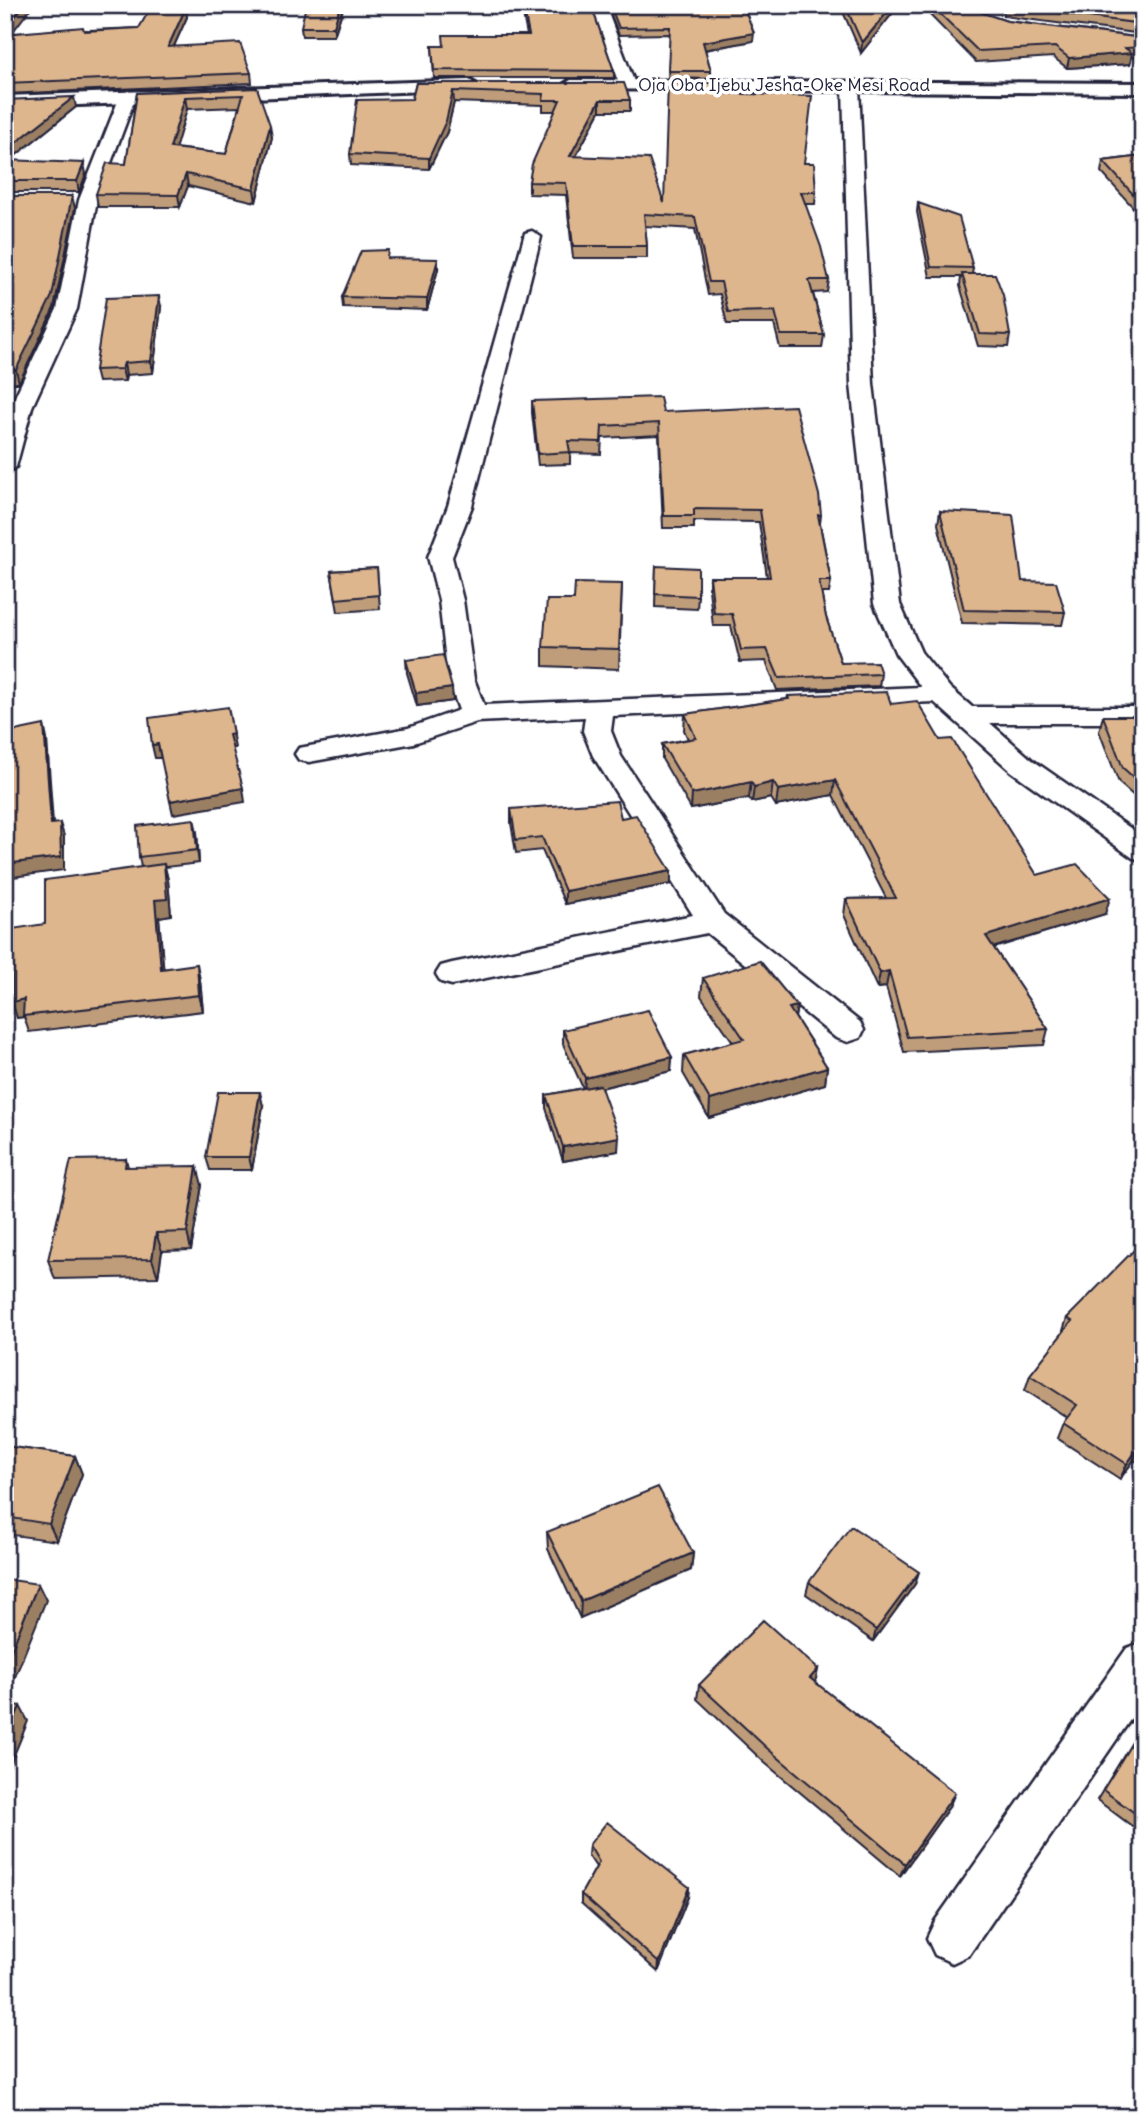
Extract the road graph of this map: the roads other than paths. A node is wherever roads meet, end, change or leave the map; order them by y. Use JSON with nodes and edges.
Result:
{"nodes":[{"id":1,"x":598,"y":5,"type":"edge"},
{"id":2,"x":627,"y":84,"type":"junction"},
{"id":3,"x":493,"y":85,"type":"edge"},
{"id":4,"x":547,"y":85,"type":"edge"},
{"id":5,"x":851,"y":86,"type":"junction"},
{"id":6,"x":1141,"y":89,"type":"edge"},
{"id":7,"x":128,"y":96,"type":"junction"},
{"id":8,"x":5,"y":102,"type":"edge"},
{"id":9,"x":532,"y":237,"type":"dead end"},
{"id":10,"x":5,"y":467,"type":"edge"},
{"id":11,"x":941,"y":694,"type":"junction"},
{"id":12,"x":600,"y":709,"type":"junction"},
{"id":13,"x":474,"y":714,"type":"junction"},
{"id":14,"x":966,"y":715,"type":"junction"},
{"id":15,"x":1143,"y":715,"type":"edge"},
{"id":16,"x":309,"y":754,"type":"dead end"},
{"id":17,"x":1143,"y":851,"type":"edge"},
{"id":18,"x":713,"y":921,"type":"junction"},
{"id":19,"x":452,"y":974,"type":"dead end"},
{"id":20,"x":848,"y":1030,"type":"dead end"},
{"id":21,"x":1143,"y":1663,"type":"edge"},
{"id":22,"x":952,"y":1938,"type":"dead end"}],
"edges":[{"from":1,"to":2,"type":"street"},
{"from":2,"to":4,"type":"main road","name":"Oja Oba Ijebu Jesha-Oke Mesi Road"},
{"from":2,"to":5,"type":"main road","name":"Oja Oba Ijebu Jesha-Oke Mesi Road"},
{"from":3,"to":7,"type":"main road"},
{"from":5,"to":6,"type":"main road","name":"Oja Oba Ijebu Jesha-Oke Mesi Road"},
{"from":5,"to":11,"type":"street"},
{"from":7,"to":8,"type":"main road"},
{"from":7,"to":10,"type":"street"},
{"from":9,"to":13,"type":"street"},
{"from":11,"to":12,"type":"street"},
{"from":11,"to":14,"type":"street"},
{"from":12,"to":13,"type":"street"},
{"from":12,"to":18,"type":"street"},
{"from":13,"to":16,"type":"street"},
{"from":14,"to":15,"type":"street"},
{"from":14,"to":17,"type":"street"},
{"from":18,"to":19,"type":"street"},
{"from":18,"to":20,"type":"street"},
{"from":21,"to":22,"type":"street"}]}
